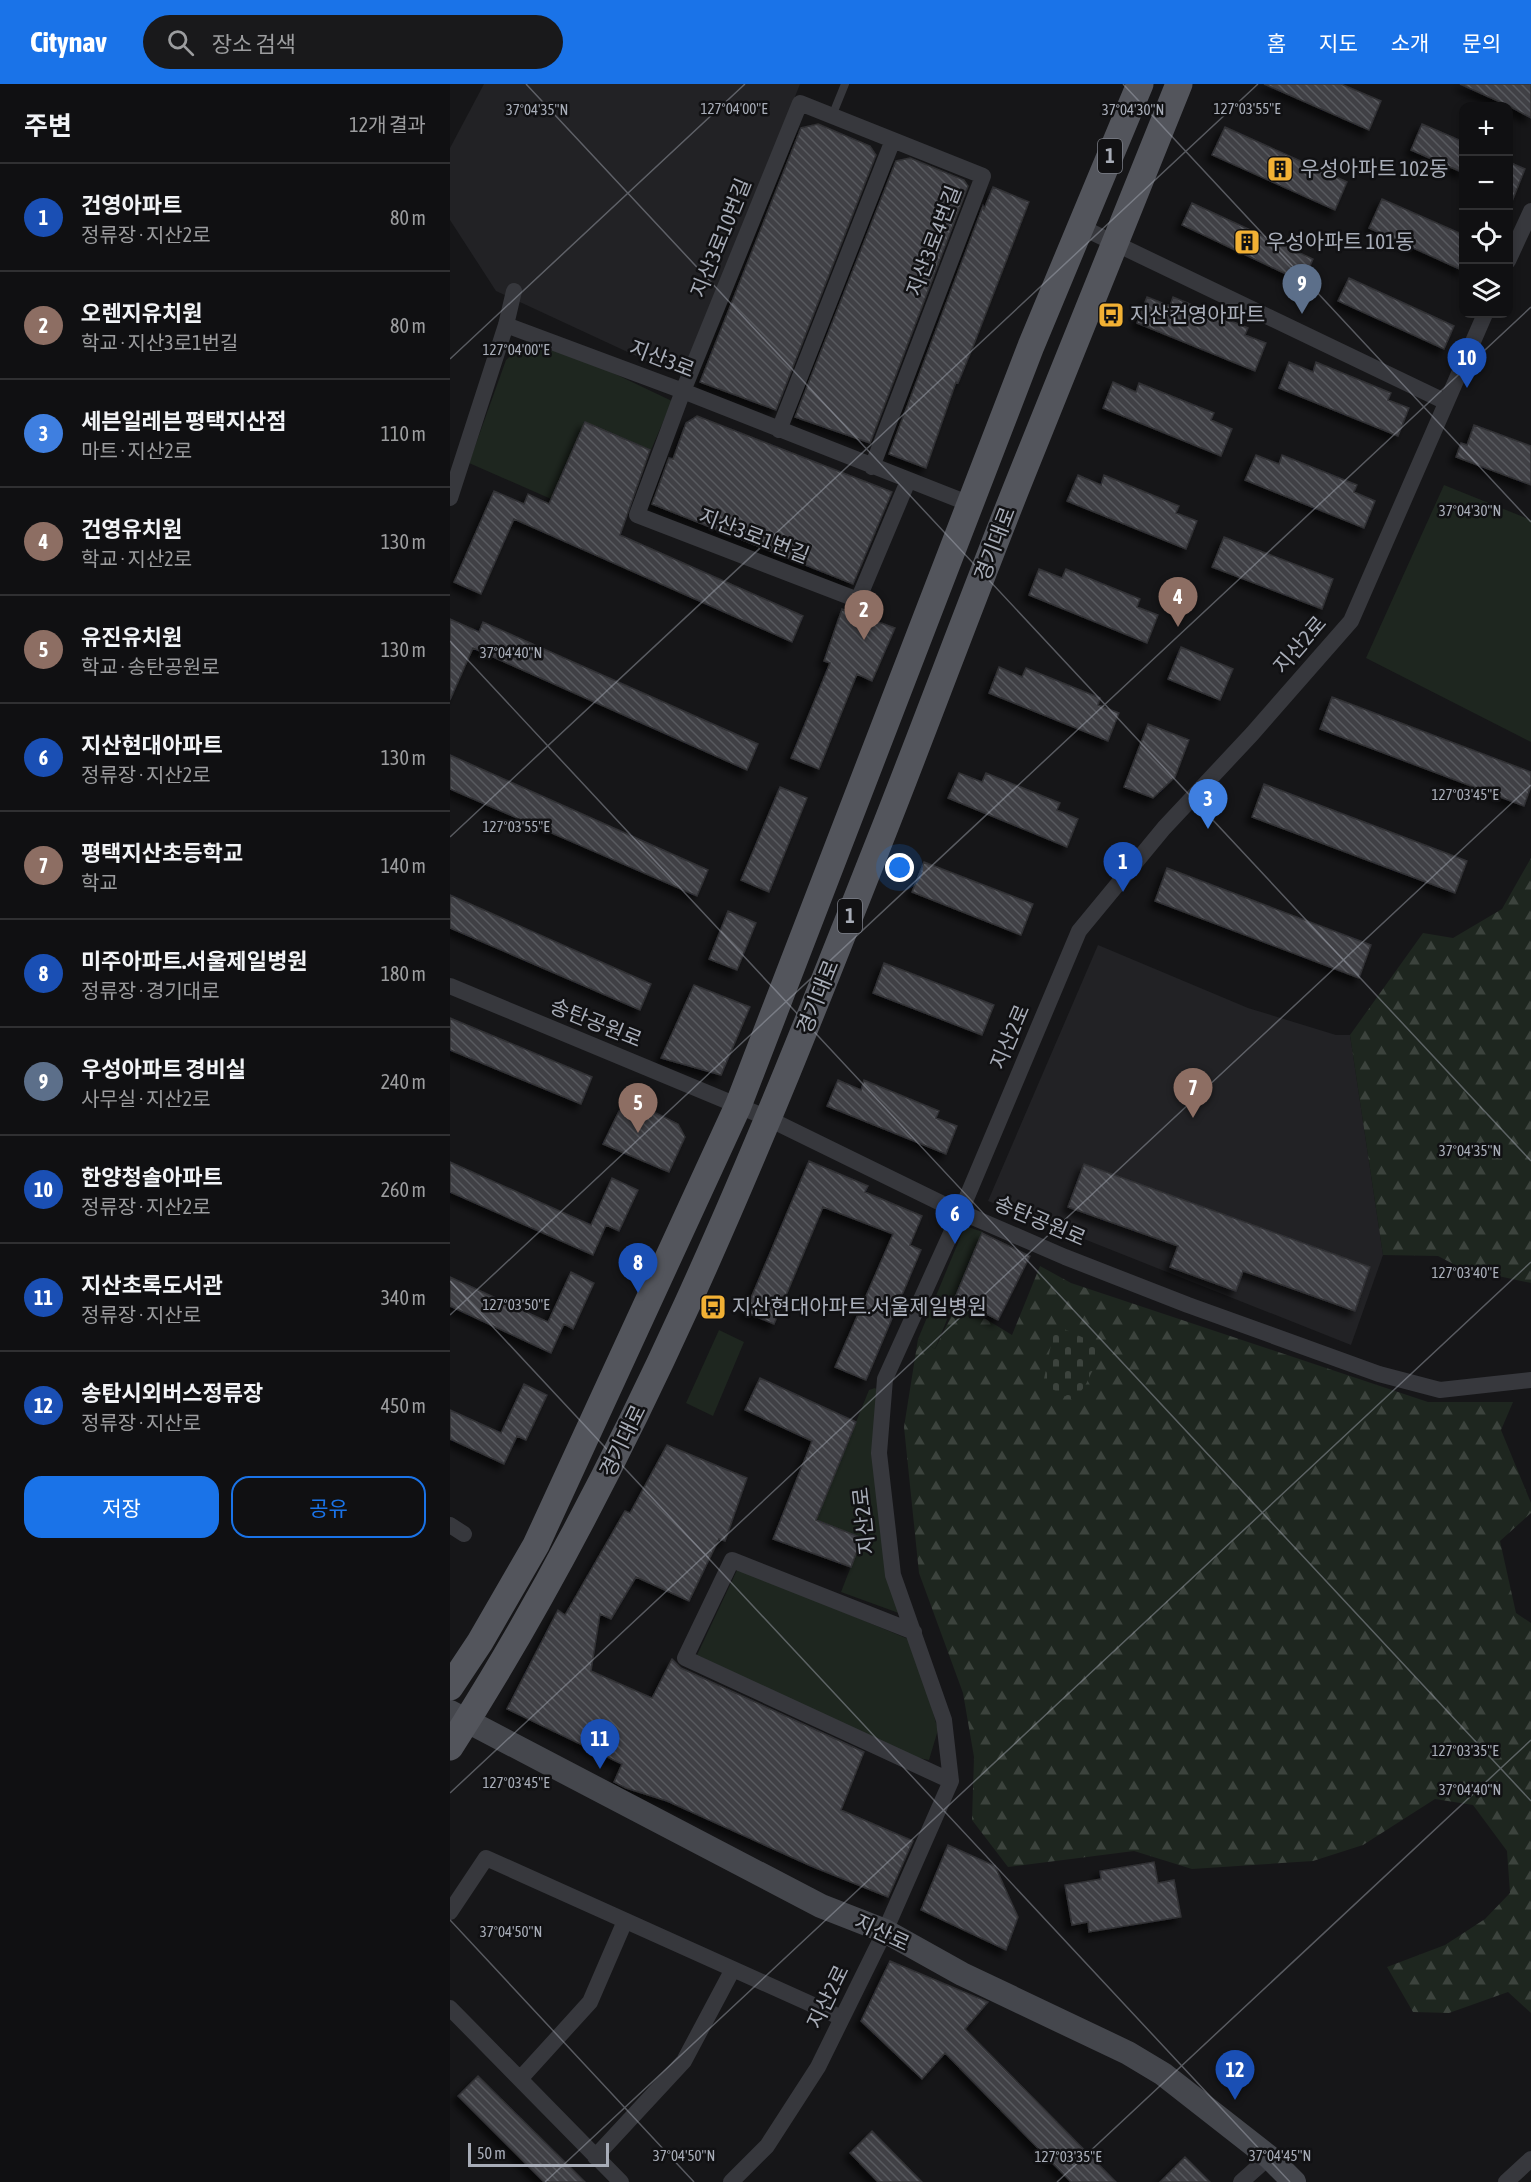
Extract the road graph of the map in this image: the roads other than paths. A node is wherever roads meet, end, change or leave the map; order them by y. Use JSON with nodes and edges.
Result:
{"nodes":[{"id":1,"x":845,"y":84,"type":"edge"},
{"id":2,"x":1140,"y":84,"type":"edge"},
{"id":3,"x":1179,"y":84,"type":"edge"},
{"id":4,"x":832,"y":116,"type":"junction"},
{"id":5,"x":893,"y":140,"type":"junction"},
{"id":6,"x":1531,"y":211,"type":"edge"},
{"id":7,"x":1081,"y":227,"type":"junction"},
{"id":8,"x":1116,"y":244,"type":"junction"},
{"id":9,"x":1513,"y":252,"type":"edge"},
{"id":10,"x":514,"y":291,"type":"dead end"},
{"id":11,"x":1483,"y":318,"type":"edge"},
{"id":12,"x":506,"y":325,"type":"junction"},
{"id":13,"x":683,"y":391,"type":"junction"},
{"id":14,"x":1446,"y":402,"type":"junction"},
{"id":15,"x":779,"y":430,"type":"junction"},
{"id":16,"x":872,"y":467,"type":"junction"},
{"id":17,"x":908,"y":481,"type":"junction"},
{"id":18,"x":450,"y":498,"type":"edge"},
{"id":19,"x":970,"y":504,"type":"junction"},
{"id":20,"x":450,"y":986,"type":"edge"},
{"id":21,"x":738,"y":1106,"type":"junction"},
{"id":22,"x":770,"y":1119,"type":"junction"},
{"id":23,"x":961,"y":1211,"type":"junction"},
{"id":24,"x":1531,"y":1380,"type":"edge"},
{"id":25,"x":914,"y":1632,"type":"junction"},
{"id":26,"x":450,"y":1687,"type":"edge"},
{"id":27,"x":458,"y":1717,"type":"edge"},
{"id":28,"x":450,"y":1747,"type":"edge"},
{"id":29,"x":951,"y":1781,"type":"junction"},
{"id":30,"x":450,"y":1912,"type":"edge"},
{"id":31,"x":625,"y":1922,"type":"junction"},
{"id":32,"x":885,"y":1931,"type":"junction"},
{"id":33,"x":733,"y":1969,"type":"junction"},
{"id":34,"x":450,"y":2008,"type":"edge"},
{"id":35,"x":842,"y":2018,"type":"junction"},
{"id":36,"x":520,"y":2079,"type":"junction"},
{"id":37,"x":595,"y":2157,"type":"junction"},
{"id":38,"x":1269,"y":2157,"type":"junction"},
{"id":39,"x":1531,"y":2159,"type":"edge"},
{"id":40,"x":621,"y":2182,"type":"edge"},
{"id":41,"x":731,"y":2182,"type":"edge"},
{"id":42,"x":1241,"y":2182,"type":"edge"},
{"id":43,"x":1294,"y":2182,"type":"edge"},
{"id":44,"x":1506,"y":2182,"type":"edge"}],
"edges":[{"from":1,"to":4,"type":"lane"},
{"from":2,"to":7,"type":"main road","name":"경기대로","number":"1"},
{"from":3,"to":8,"type":"main road","name":"경기대로","number":"1"},
{"from":4,"to":5,"type":"street"},
{"from":4,"to":13,"type":"street","name":"지산3로10번길"},
{"from":5,"to":15,"type":"street"},
{"from":5,"to":16,"type":"street","name":"지산3로4번길"},
{"from":6,"to":9,"type":"street"},
{"from":7,"to":8,"type":"street"},
{"from":7,"to":19,"type":"main road","name":"경기대로","number":"1"},
{"from":8,"to":14,"type":"street"},
{"from":8,"to":22,"type":"main road","name":"경기대로","number":"1"},
{"from":10,"to":12,"type":"street"},
{"from":11,"to":14,"type":"street","name":"지산2로"},
{"from":12,"to":13,"type":"street","name":"지산3로"},
{"from":12,"to":18,"type":"street"},
{"from":13,"to":15,"type":"street","name":"지산3로"},
{"from":13,"to":17,"type":"street","name":"지산3로1번길"},
{"from":14,"to":23,"type":"street","name":"지산2로"},
{"from":15,"to":16,"type":"street","name":"지산3로"},
{"from":16,"to":17,"type":"street","name":"지산3로"},
{"from":17,"to":19,"type":"street","name":"지산3로"},
{"from":19,"to":21,"type":"main road","name":"경기대로","number":"1"},
{"from":20,"to":21,"type":"street","name":"송탄공원로"},
{"from":21,"to":22,"type":"street","name":"송탄공원로"},
{"from":21,"to":26,"type":"main road","name":"경기대로","number":"1"},
{"from":22,"to":23,"type":"street","name":"송탄공원로"},
{"from":22,"to":27,"type":"main road","name":"경기대로","number":"1"},
{"from":23,"to":24,"type":"street","name":"송탄공원로"},
{"from":23,"to":25,"type":"street","name":"지산2로"},
{"from":25,"to":29,"type":"street","name":"지산2로"},
{"from":25,"to":29,"type":"street"},
{"from":27,"to":28,"type":"main road","name":"경기대로","number":"1"},
{"from":27,"to":32,"type":"main road","name":"지산로"},
{"from":29,"to":32,"type":"street","name":"지산2로"},
{"from":30,"to":31,"type":"street"},
{"from":31,"to":33,"type":"street"},
{"from":31,"to":36,"type":"street"},
{"from":32,"to":35,"type":"street","name":"지산2로"},
{"from":32,"to":38,"type":"main road","name":"지산로"},
{"from":33,"to":35,"type":"street"},
{"from":33,"to":37,"type":"street"},
{"from":34,"to":36,"type":"street"},
{"from":35,"to":41,"type":"street","name":"지산2로"},
{"from":36,"to":37,"type":"street"},
{"from":37,"to":40,"type":"street"},
{"from":38,"to":42,"type":"street"},
{"from":38,"to":43,"type":"main road","name":"지산로"},
{"from":39,"to":44,"type":"street"}]}
